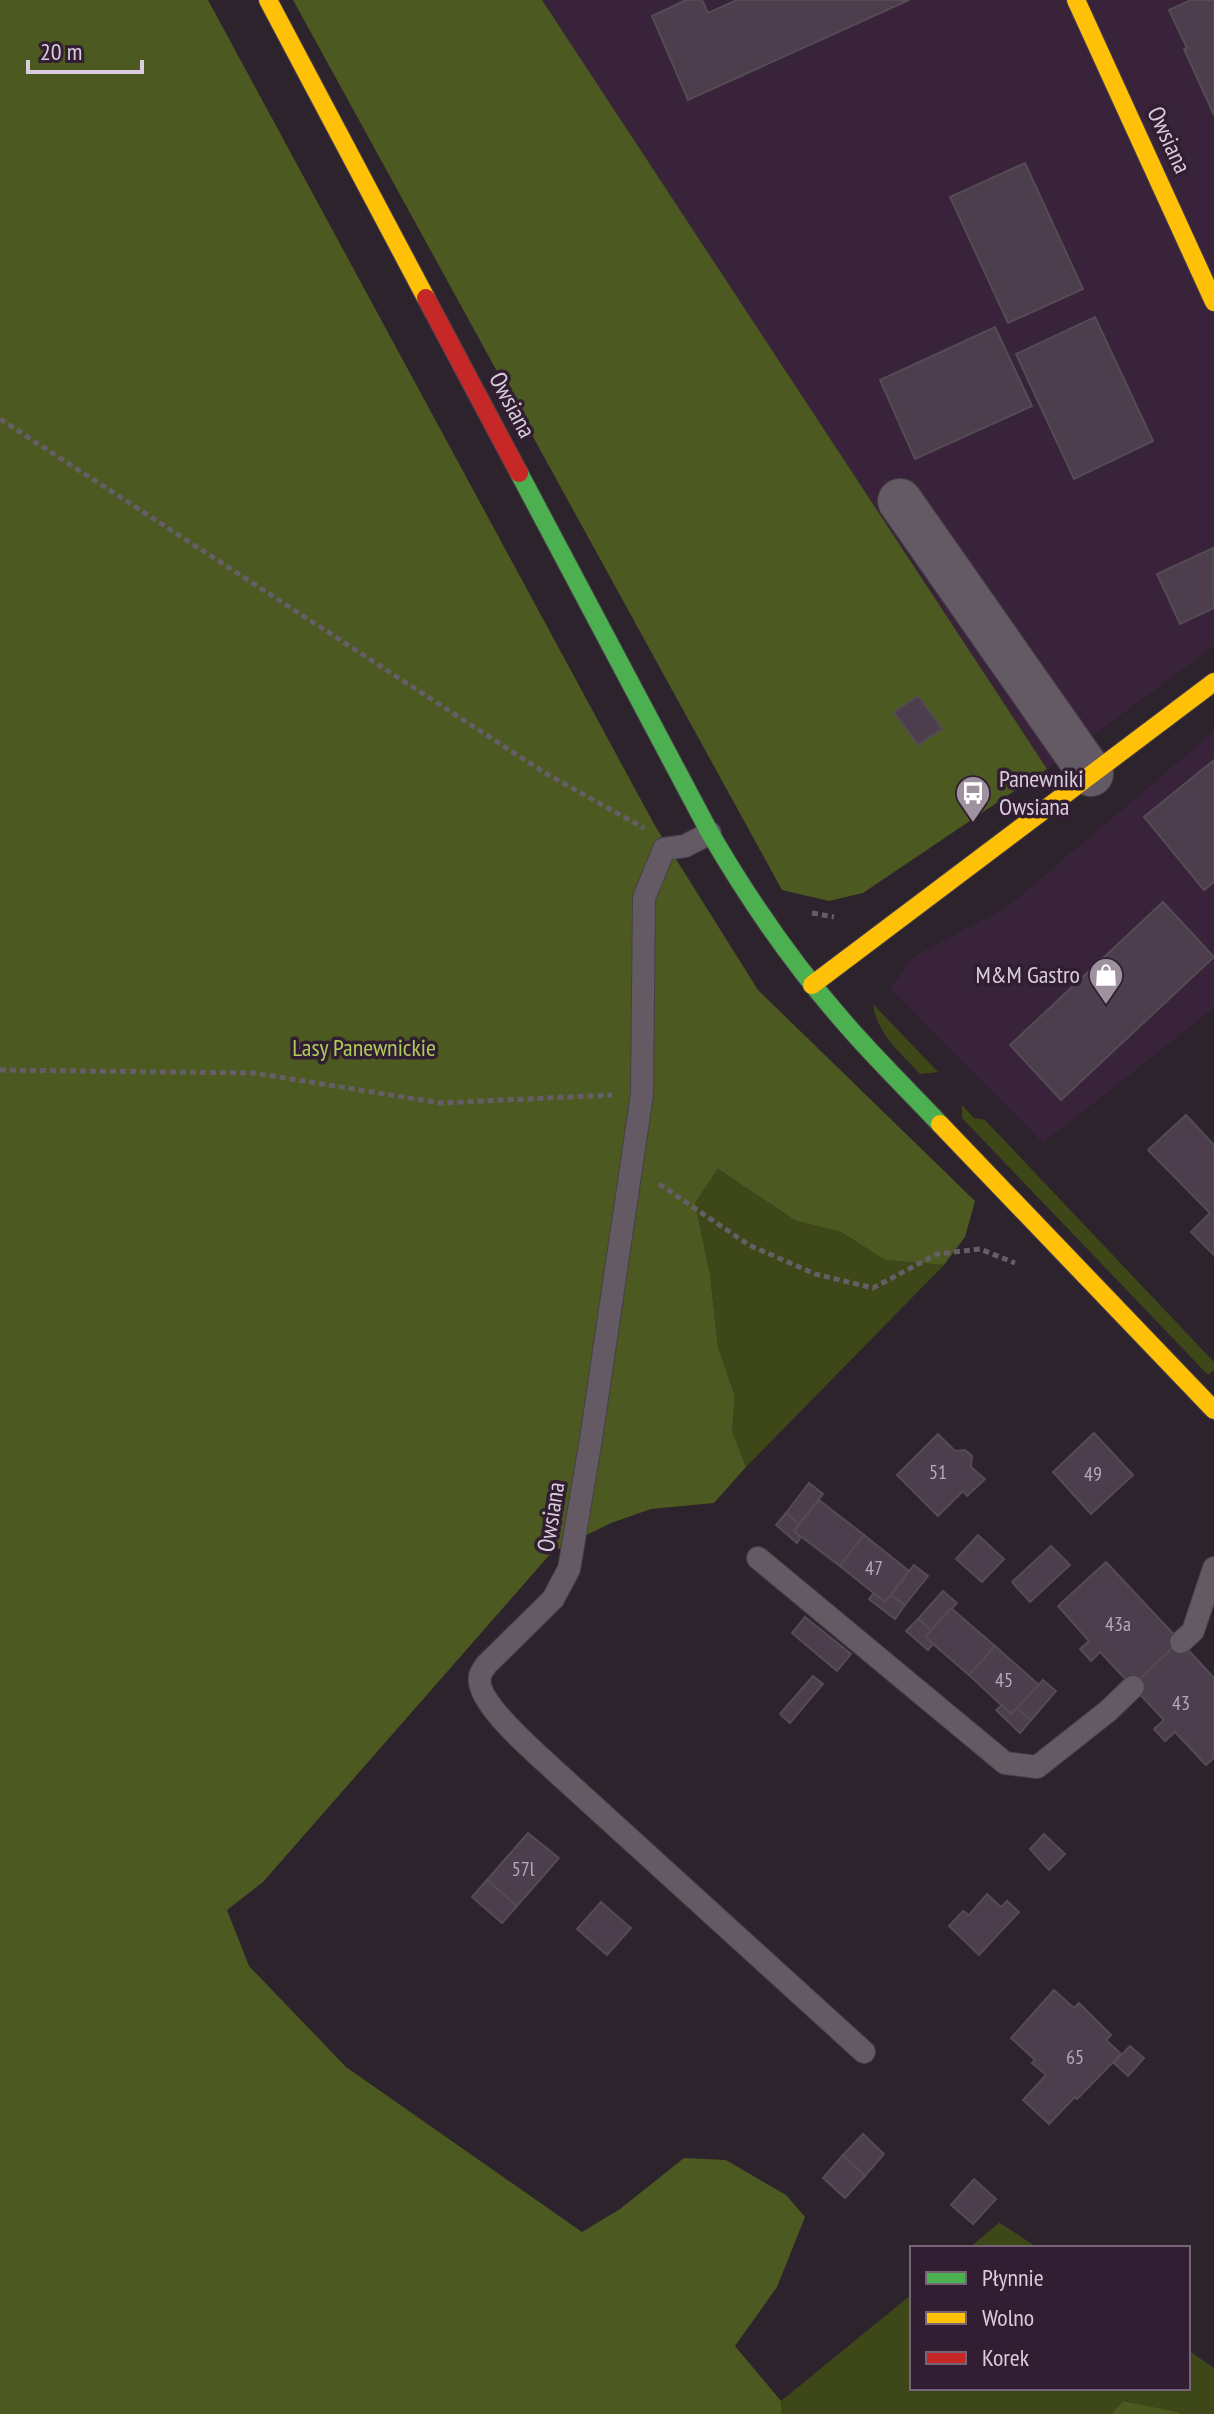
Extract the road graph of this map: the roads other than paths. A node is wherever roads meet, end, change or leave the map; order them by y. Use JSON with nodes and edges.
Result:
{"nodes":[{"id":1,"x":268,"y":0,"type":"edge"},
{"id":2,"x":1076,"y":0,"type":"edge"},
{"id":3,"x":1214,"y":302,"type":"edge"},
{"id":4,"x":900,"y":501,"type":"dead end"},
{"id":5,"x":1214,"y":682,"type":"edge"},
{"id":6,"x":1091,"y":774,"type":"junction"},
{"id":7,"x":710,"y":833,"type":"junction"},
{"id":8,"x":812,"y":985,"type":"junction"},
{"id":9,"x":1214,"y":1410,"type":"edge"},
{"id":10,"x":758,"y":1558,"type":"dead end"},
{"id":11,"x":1214,"y":1568,"type":"edge"},
{"id":12,"x":1181,"y":1642,"type":"dead end"},
{"id":13,"x":1133,"y":1687,"type":"dead end"},
{"id":14,"x":864,"y":2052,"type":"dead end"}],
"edges":[{"from":1,"to":7,"type":"street","name":"Owsiana"},
{"from":2,"to":3,"type":"street","name":"Owsiana"},
{"from":4,"to":6,"type":"street"},
{"from":5,"to":6,"type":"street"},
{"from":6,"to":8,"type":"street"},
{"from":7,"to":8,"type":"street","name":"Owsiana"},
{"from":7,"to":14,"type":"lane","name":"Owsiana"},
{"from":8,"to":9,"type":"street","name":"Owsiana"},
{"from":10,"to":13,"type":"lane"},
{"from":11,"to":12,"type":"lane"}]}
